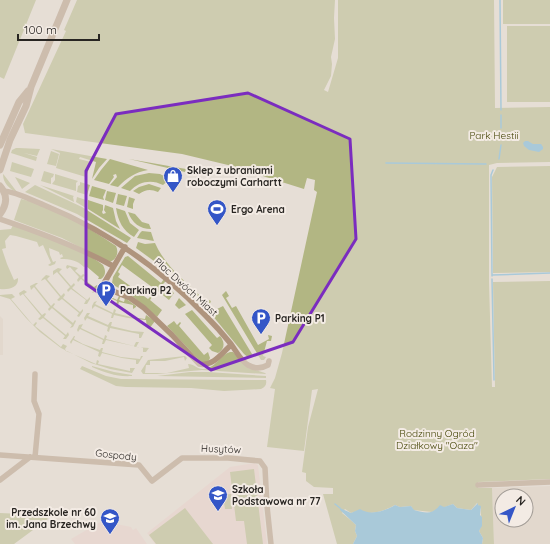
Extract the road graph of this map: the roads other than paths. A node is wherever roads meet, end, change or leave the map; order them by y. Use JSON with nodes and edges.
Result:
{"nodes":[{"id":1,"x":67,"y":0,"type":"edge"},
{"id":2,"x":31,"y":87,"type":"junction"},
{"id":3,"x":0,"y":145,"type":"edge"},
{"id":4,"x":0,"y":170,"type":"edge"},
{"id":5,"x":2,"y":188,"type":"edge"},
{"id":6,"x":0,"y":214,"type":"edge"},
{"id":7,"x":0,"y":218,"type":"edge"},
{"id":8,"x":125,"y":247,"type":"junction"},
{"id":9,"x":113,"y":266,"type":"junction"},
{"id":10,"x":231,"y":345,"type":"junction"},
{"id":11,"x":269,"y":361,"type":"dead end"},
{"id":12,"x":35,"y":374,"type":"dead end"},
{"id":13,"x":0,"y":455,"type":"edge"},
{"id":14,"x":32,"y":457,"type":"junction"},
{"id":15,"x":182,"y":458,"type":"joint"},
{"id":16,"x":0,"y":480,"type":"edge"},
{"id":17,"x":550,"y":482,"type":"edge"},
{"id":18,"x":478,"y":485,"type":"dead end"},
{"id":19,"x":271,"y":544,"type":"edge"}],
"edges":[{"from":1,"to":2,"type":"street"},
{"from":2,"to":3,"type":"street"},
{"from":2,"to":4,"type":"street"},
{"from":5,"to":6,"type":"street"},
{"from":5,"to":8,"type":"street","name":"Plac Dwóch Miast"},
{"from":7,"to":9,"type":"street"},
{"from":8,"to":9,"type":"street"},
{"from":8,"to":10,"type":"street","name":"Plac Dwóch Miast"},
{"from":9,"to":10,"type":"street"},
{"from":10,"to":11,"type":"street","name":"Plac Dwóch Miast"},
{"from":12,"to":14,"type":"street"},
{"from":13,"to":14,"type":"street","name":"Gospody"},
{"from":14,"to":15,"type":"street","name":"Gospody"},
{"from":14,"to":16,"type":"street"},
{"from":15,"to":19,"type":"street","name":"Husytów"},
{"from":17,"to":18,"type":"street"}]}
